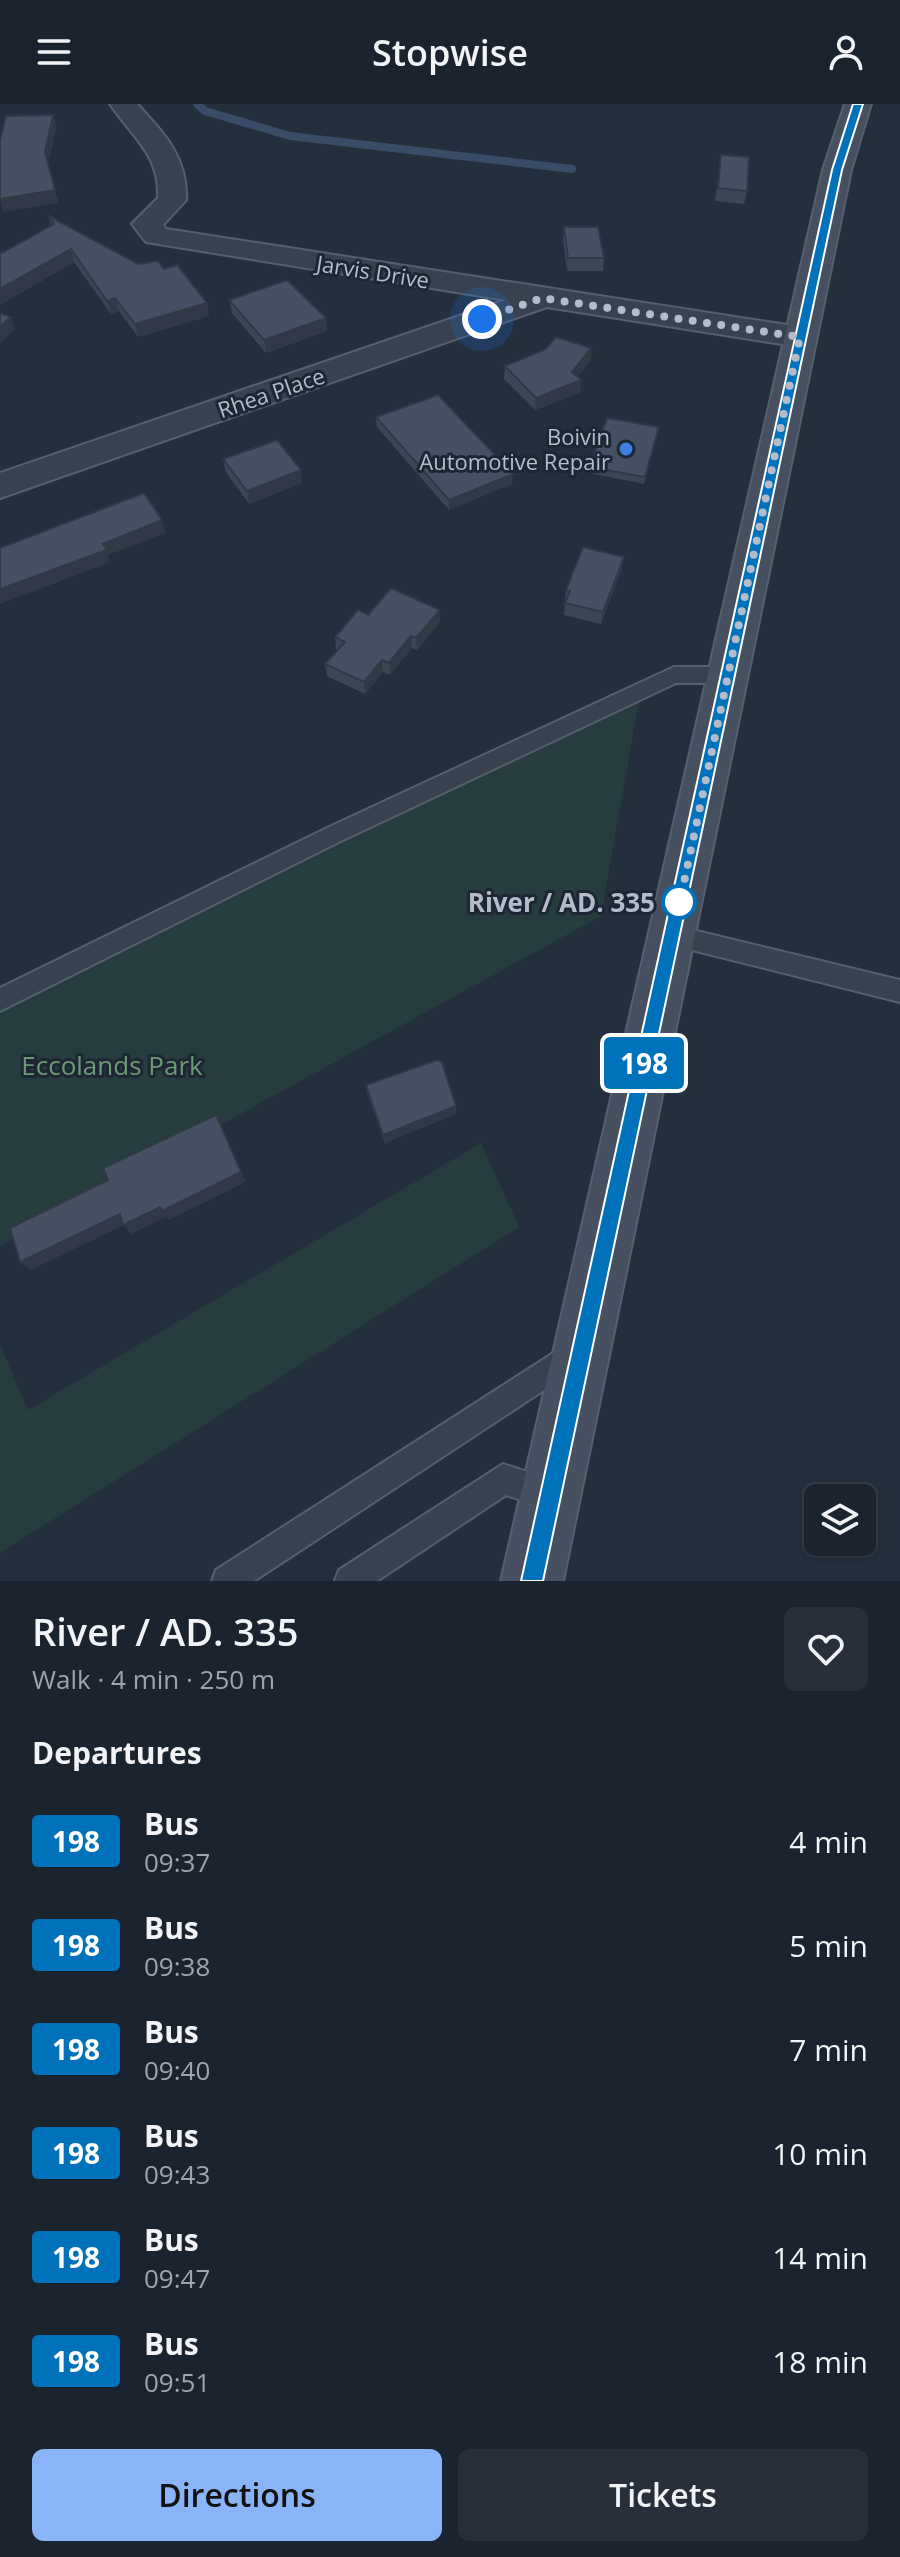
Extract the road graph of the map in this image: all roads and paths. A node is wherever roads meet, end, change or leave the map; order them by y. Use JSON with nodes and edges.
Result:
{"nodes":[{"id":1,"x":123,"y":104,"type":"edge"},
{"id":2,"x":858,"y":104,"type":"edge"},
{"id":3,"x":542,"y":298,"type":"junction"},
{"id":4,"x":800,"y":337,"type":"junction"},
{"id":5,"x":0,"y":486,"type":"edge"},
{"id":6,"x":728,"y":675,"type":"junction"},
{"id":7,"x":672,"y":935,"type":"junction"},
{"id":8,"x":900,"y":991,"type":"edge"},
{"id":9,"x":0,"y":1000,"type":"edge"},
{"id":10,"x":579,"y":1350,"type":"junction"},
{"id":11,"x":550,"y":1494,"type":"junction"},
{"id":12,"x":227,"y":1581,"type":"edge"},
{"id":13,"x":350,"y":1581,"type":"edge"},
{"id":14,"x":532,"y":1581,"type":"edge"}],
"edges":[{"from":1,"to":3,"type":"street","name":"Jarvis Drive"},
{"from":2,"to":4,"type":"main road"},
{"from":3,"to":4,"type":"street","name":"Jarvis Drive"},
{"from":3,"to":5,"type":"street","name":"Rhea Place"},
{"from":4,"to":6,"type":"main road"},
{"from":6,"to":7,"type":"main road"},
{"from":6,"to":9,"type":"lane"},
{"from":7,"to":8,"type":"lane"},
{"from":7,"to":10,"type":"main road"},
{"from":10,"to":11,"type":"main road"},
{"from":10,"to":12,"type":"lane"},
{"from":11,"to":13,"type":"lane"},
{"from":11,"to":14,"type":"main road"}]}
